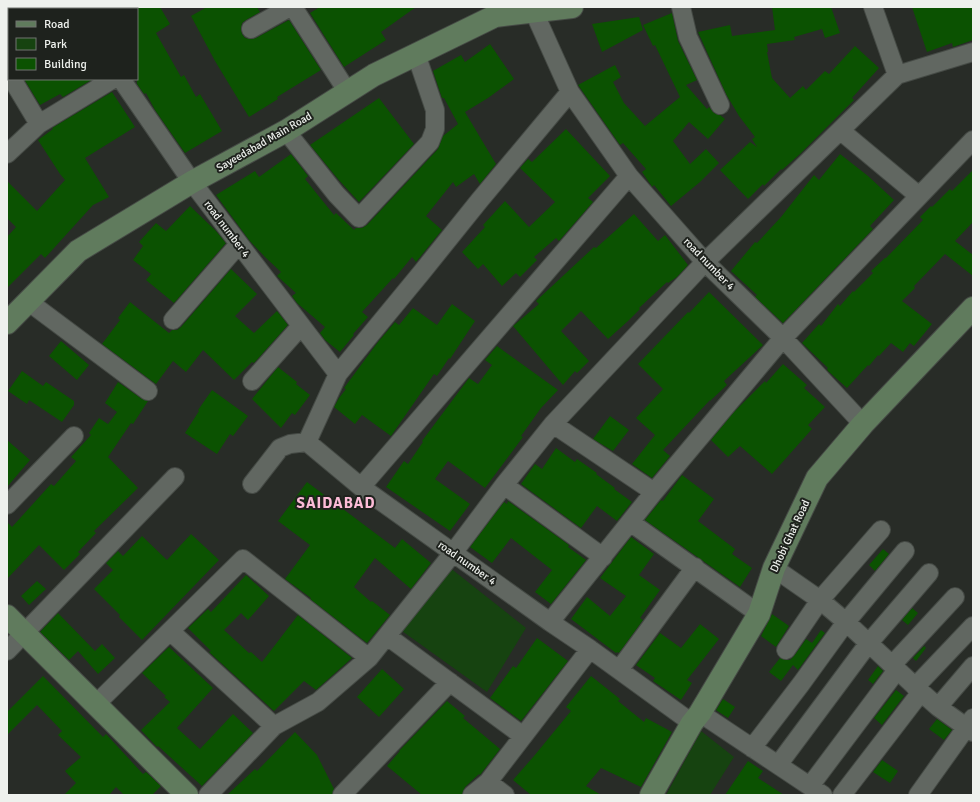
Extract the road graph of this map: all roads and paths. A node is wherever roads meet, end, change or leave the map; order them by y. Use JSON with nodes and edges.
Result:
{"nodes":[{"id":1,"x":291,"y":7,"type":"edge"},
{"id":2,"x":572,"y":7,"type":"edge"},
{"id":3,"x":681,"y":7,"type":"edge"},
{"id":4,"x":873,"y":7,"type":"edge"},
{"id":5,"x":534,"y":10,"type":"edge"},
{"id":6,"x":250,"y":29,"type":"dead end"},
{"id":7,"x":973,"y":52,"type":"edge"},
{"id":8,"x":416,"y":54,"type":"junction"},
{"id":9,"x":897,"y":75,"type":"junction"},
{"id":10,"x":13,"y":80,"type":"edge"},
{"id":11,"x":111,"y":80,"type":"edge"},
{"id":12,"x":122,"y":80,"type":"edge"},
{"id":13,"x":347,"y":91,"type":"junction"},
{"id":14,"x":570,"y":92,"type":"junction"},
{"id":15,"x":720,"y":105,"type":"dead end"},
{"id":16,"x":39,"y":124,"type":"junction"},
{"id":17,"x":841,"y":131,"type":"junction"},
{"id":18,"x":286,"y":132,"type":"junction"},
{"id":19,"x":973,"y":140,"type":"edge"},
{"id":20,"x":7,"y":154,"type":"edge"},
{"id":21,"x":630,"y":176,"type":"junction"},
{"id":22,"x":192,"y":182,"type":"junction"},
{"id":23,"x":919,"y":196,"type":"junction"},
{"id":24,"x":239,"y":244,"type":"junction"},
{"id":25,"x":706,"y":262,"type":"junction"},
{"id":26,"x":29,"y":302,"type":"junction"},
{"id":27,"x":973,"y":308,"type":"edge"},
{"id":28,"x":173,"y":320,"type":"dead end"},
{"id":29,"x":7,"y":324,"type":"edge"},
{"id":30,"x":301,"y":326,"type":"junction"},
{"id":31,"x":783,"y":338,"type":"junction"},
{"id":32,"x":338,"y":374,"type":"junction"},
{"id":33,"x":252,"y":381,"type":"dead end"},
{"id":34,"x":148,"y":391,"type":"dead end"},
{"id":35,"x":553,"y":424,"type":"junction"},
{"id":36,"x":863,"y":424,"type":"junction"},
{"id":37,"x":74,"y":436,"type":"dead end"},
{"id":38,"x":307,"y":442,"type":"junction"},
{"id":39,"x":175,"y":477,"type":"dead end"},
{"id":40,"x":252,"y":484,"type":"dead end"},
{"id":41,"x":504,"y":485,"type":"junction"},
{"id":42,"x":361,"y":487,"type":"junction"},
{"id":43,"x":654,"y":492,"type":"junction"},
{"id":44,"x":7,"y":505,"type":"edge"},
{"id":45,"x":630,"y":522,"type":"junction"},
{"id":46,"x":881,"y":530,"type":"dead end"},
{"id":47,"x":905,"y":552,"type":"dead end"},
{"id":48,"x":453,"y":553,"type":"junction"},
{"id":49,"x":602,"y":557,"type":"junction"},
{"id":50,"x":695,"y":568,"type":"junction"},
{"id":51,"x":774,"y":568,"type":"junction"},
{"id":52,"x":929,"y":573,"type":"dead end"},
{"id":53,"x":955,"y":597,"type":"dead end"},
{"id":54,"x":820,"y":600,"type":"junction"},
{"id":55,"x":759,"y":614,"type":"junction"},
{"id":56,"x":7,"y":616,"type":"edge"},
{"id":57,"x":550,"y":622,"type":"junction"},
{"id":58,"x":846,"y":622,"type":"junction"},
{"id":59,"x":973,"y":626,"type":"edge"},
{"id":60,"x":170,"y":631,"type":"junction"},
{"id":61,"x":24,"y":634,"type":"junction"},
{"id":62,"x":387,"y":636,"type":"junction"},
{"id":63,"x":868,"y":644,"type":"junction"},
{"id":64,"x":590,"y":649,"type":"junction"},
{"id":65,"x":786,"y":650,"type":"dead end"},
{"id":66,"x":7,"y":651,"type":"edge"},
{"id":67,"x":369,"y":658,"type":"junction"},
{"id":68,"x":973,"y":666,"type":"edge"},
{"id":69,"x":894,"y":667,"type":"junction"},
{"id":70,"x":619,"y":670,"type":"junction"},
{"id":71,"x":450,"y":682,"type":"junction"},
{"id":72,"x":918,"y":689,"type":"junction"},
{"id":73,"x":96,"y":704,"type":"junction"},
{"id":74,"x":938,"y":706,"type":"junction"},
{"id":75,"x":696,"y":718,"type":"junction"},
{"id":76,"x":274,"y":726,"type":"junction"},
{"id":77,"x":971,"y":726,"type":"edge"},
{"id":78,"x":524,"y":736,"type":"junction"},
{"id":79,"x":752,"y":748,"type":"junction"},
{"id":80,"x":778,"y":765,"type":"junction"},
{"id":81,"x":488,"y":782,"type":"junction"},
{"id":82,"x":817,"y":791,"type":"edge"},
{"id":83,"x":187,"y":795,"type":"edge"},
{"id":84,"x":208,"y":795,"type":"edge"},
{"id":85,"x":342,"y":795,"type":"edge"},
{"id":86,"x":472,"y":795,"type":"edge"},
{"id":87,"x":505,"y":795,"type":"edge"},
{"id":88,"x":651,"y":795,"type":"edge"},
{"id":89,"x":842,"y":795,"type":"edge"},
{"id":90,"x":918,"y":795,"type":"edge"}],
"edges":[{"from":1,"to":6,"type":"street"},
{"from":1,"to":13,"type":"street"},
{"from":2,"to":5,"type":"main road","name":"Sayeedabad Main Road"},
{"from":3,"to":15,"type":"street"},
{"from":4,"to":9,"type":"street"},
{"from":5,"to":8,"type":"main road","name":"Sayeedabad Main Road"},
{"from":5,"to":14,"type":"street","name":"road number 4"},
{"from":7,"to":9,"type":"street"},
{"from":8,"to":13,"type":"main road","name":"Sayeedabad Main Road"},
{"from":8,"to":18,"type":"street"},
{"from":9,"to":17,"type":"street"},
{"from":10,"to":16,"type":"street"},
{"from":11,"to":16,"type":"street"},
{"from":12,"to":22,"type":"street","name":"road number 4"},
{"from":13,"to":18,"type":"main road","name":"Sayeedabad Main Road"},
{"from":14,"to":21,"type":"street","name":"road number 4"},
{"from":14,"to":32,"type":"street"},
{"from":16,"to":20,"type":"street"},
{"from":17,"to":23,"type":"street"},
{"from":17,"to":25,"type":"street"},
{"from":18,"to":22,"type":"main road","name":"Sayeedabad Main Road"},
{"from":19,"to":23,"type":"street"},
{"from":21,"to":25,"type":"street","name":"road number 4"},
{"from":21,"to":42,"type":"street"},
{"from":22,"to":24,"type":"street","name":"road number 4"},
{"from":22,"to":26,"type":"main road","name":"Sayeedabad Main Road"},
{"from":23,"to":31,"type":"street"},
{"from":24,"to":28,"type":"street"},
{"from":24,"to":30,"type":"street","name":"road number 4"},
{"from":25,"to":31,"type":"street","name":"road number 4"},
{"from":25,"to":35,"type":"street"},
{"from":26,"to":29,"type":"main road","name":"Sayeedabad Main Road"},
{"from":26,"to":34,"type":"street"},
{"from":27,"to":36,"type":"main road","name":"Dhobi Ghat Road"},
{"from":30,"to":32,"type":"street","name":"road number 4"},
{"from":30,"to":33,"type":"street"},
{"from":31,"to":36,"type":"street","name":"road number 4"},
{"from":31,"to":43,"type":"street"},
{"from":32,"to":38,"type":"street"},
{"from":35,"to":41,"type":"street"},
{"from":35,"to":43,"type":"street"},
{"from":36,"to":51,"type":"main road","name":"Dhobi Ghat Road"},
{"from":37,"to":44,"type":"street"},
{"from":38,"to":40,"type":"street"},
{"from":38,"to":42,"type":"street","name":"road number 4"},
{"from":39,"to":61,"type":"street"},
{"from":41,"to":48,"type":"street"},
{"from":41,"to":49,"type":"street"},
{"from":42,"to":48,"type":"street","name":"road number 4"},
{"from":43,"to":45,"type":"street"},
{"from":45,"to":49,"type":"street"},
{"from":45,"to":50,"type":"street"},
{"from":46,"to":54,"type":"street"},
{"from":47,"to":58,"type":"street"},
{"from":48,"to":57,"type":"street","name":"road number 4"},
{"from":48,"to":62,"type":"street"},
{"from":49,"to":57,"type":"street"},
{"from":50,"to":55,"type":"street"},
{"from":50,"to":70,"type":"street"},
{"from":51,"to":54,"type":"street"},
{"from":51,"to":55,"type":"main road","name":"Dhobi Ghat Road"},
{"from":52,"to":63,"type":"street"},
{"from":53,"to":69,"type":"street"},
{"from":54,"to":58,"type":"street"},
{"from":54,"to":65,"type":"street"},
{"from":55,"to":75,"type":"main road","name":"Dhobi Ghat Road"},
{"from":56,"to":61,"type":"main road"},
{"from":57,"to":64,"type":"street","name":"road number 4"},
{"from":58,"to":63,"type":"street"},
{"from":58,"to":79,"type":"street"},
{"from":59,"to":72,"type":"street"},
{"from":60,"to":67,"type":"street"},
{"from":60,"to":73,"type":"street"},
{"from":60,"to":76,"type":"street"},
{"from":61,"to":66,"type":"street"},
{"from":61,"to":73,"type":"main road"},
{"from":62,"to":67,"type":"street"},
{"from":62,"to":71,"type":"street"},
{"from":63,"to":69,"type":"street"},
{"from":63,"to":80,"type":"street"},
{"from":64,"to":70,"type":"street","name":"road number 4"},
{"from":64,"to":78,"type":"street"},
{"from":67,"to":76,"type":"street"},
{"from":68,"to":74,"type":"street"},
{"from":69,"to":72,"type":"street"},
{"from":69,"to":82,"type":"street"},
{"from":70,"to":75,"type":"street","name":"road number 4"},
{"from":71,"to":78,"type":"street"},
{"from":71,"to":85,"type":"street"},
{"from":72,"to":74,"type":"street"},
{"from":72,"to":89,"type":"street"},
{"from":73,"to":83,"type":"main road"},
{"from":74,"to":77,"type":"street"},
{"from":75,"to":79,"type":"street","name":"road number 4"},
{"from":75,"to":88,"type":"main road","name":"Dhobi Ghat Road"},
{"from":76,"to":84,"type":"street"},
{"from":77,"to":90,"type":"street"},
{"from":78,"to":81,"type":"street"},
{"from":79,"to":80,"type":"street","name":"road number 4"},
{"from":80,"to":82,"type":"street","name":"road number 4"},
{"from":81,"to":86,"type":"street"},
{"from":81,"to":87,"type":"street"}]}
